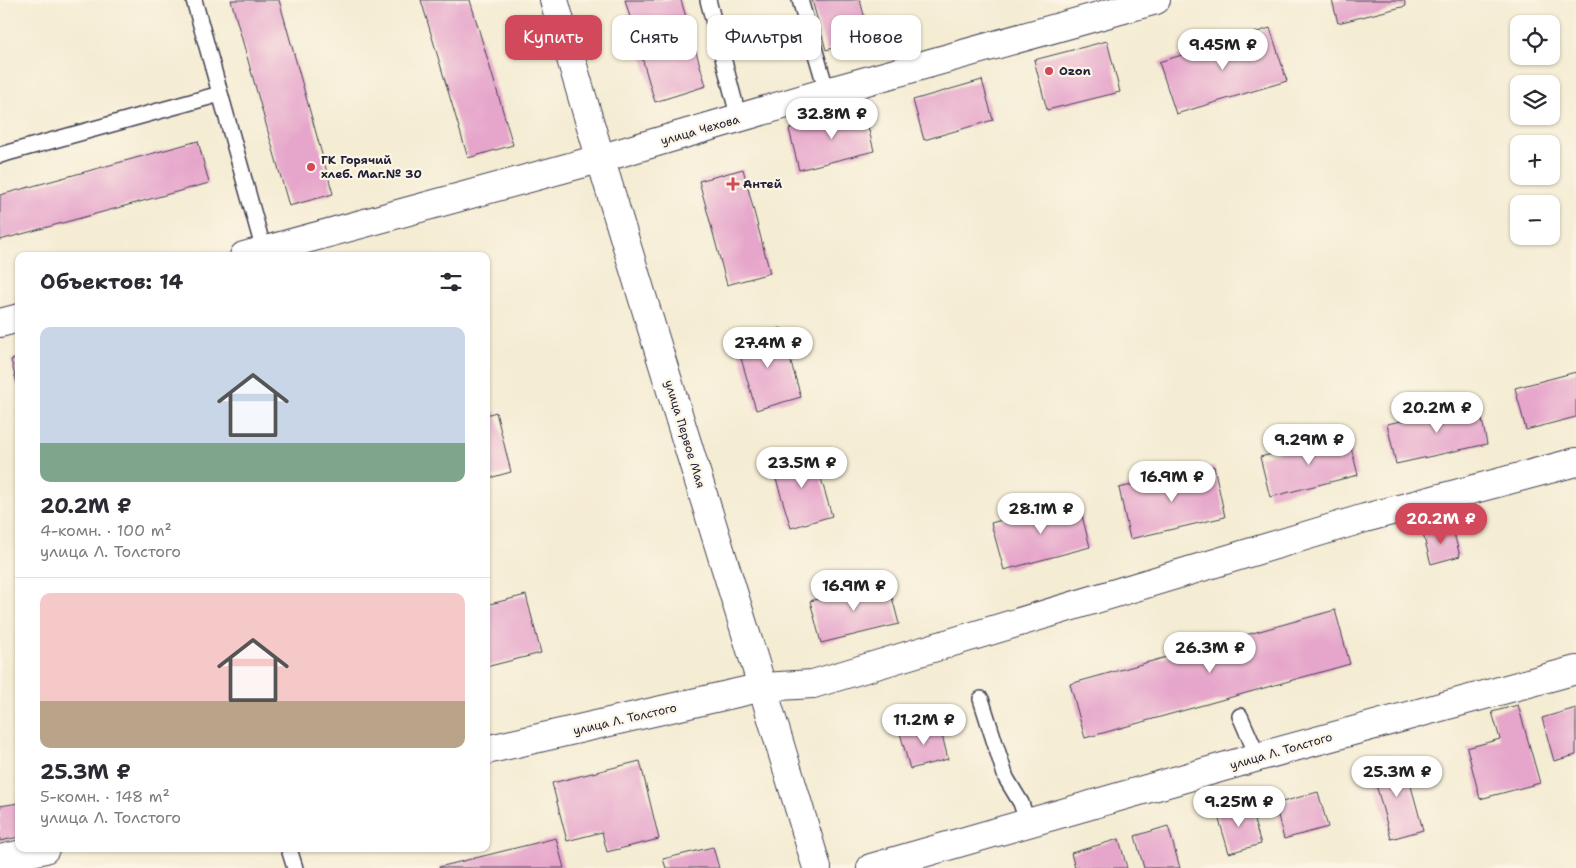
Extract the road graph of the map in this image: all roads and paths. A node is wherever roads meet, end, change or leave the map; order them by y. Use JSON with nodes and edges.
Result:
{"nodes":[{"id":1,"x":194,"y":0,"type":"edge"},
{"id":2,"x":554,"y":0,"type":"edge"},
{"id":3,"x":708,"y":0,"type":"edge"},
{"id":4,"x":800,"y":0,"type":"edge"},
{"id":5,"x":1156,"y":0,"type":"edge"},
{"id":6,"x":827,"y":92,"type":"junction"},
{"id":7,"x":220,"y":94,"type":"junction"},
{"id":8,"x":739,"y":119,"type":"junction"},
{"id":9,"x":0,"y":156,"type":"edge"},
{"id":10,"x":599,"y":159,"type":"junction"},
{"id":11,"x":254,"y":252,"type":"edge"},
{"id":12,"x":258,"y":252,"type":"edge"},
{"id":13,"x":15,"y":319,"type":"edge"},
{"id":14,"x":0,"y":323,"type":"edge"},
{"id":15,"x":1576,"y":462,"type":"edge"},
{"id":16,"x":1576,"y":670,"type":"edge"},
{"id":17,"x":764,"y":687,"type":"junction"},
{"id":18,"x":981,"y":698,"type":"dead end"},
{"id":19,"x":1240,"y":716,"type":"dead end"},
{"id":20,"x":490,"y":749,"type":"edge"},
{"id":21,"x":1258,"y":757,"type":"junction"},
{"id":22,"x":1028,"y":824,"type":"junction"},
{"id":23,"x":32,"y":852,"type":"edge"},
{"id":24,"x":290,"y":852,"type":"edge"},
{"id":25,"x":0,"y":859,"type":"edge"},
{"id":26,"x":295,"y":868,"type":"edge"},
{"id":27,"x":817,"y":868,"type":"edge"},
{"id":28,"x":871,"y":868,"type":"edge"}],
"edges":[{"from":1,"to":7,"type":"lane"},
{"from":2,"to":10,"type":"street","name":"улица Первое Мая"},
{"from":3,"to":8,"type":"lane"},
{"from":4,"to":6,"type":"lane"},
{"from":5,"to":6,"type":"street","name":"улица Чехова"},
{"from":6,"to":8,"type":"street","name":"улица Чехова"},
{"from":7,"to":9,"type":"lane"},
{"from":7,"to":11,"type":"lane"},
{"from":8,"to":10,"type":"street","name":"улица Чехова"},
{"from":10,"to":12,"type":"street","name":"улица Чехова"},
{"from":10,"to":17,"type":"street","name":"улица Первое Мая"},
{"from":13,"to":14,"type":"street"},
{"from":15,"to":17,"type":"street","name":"улица Л. Толстого"},
{"from":16,"to":21,"type":"street","name":"улица Л. Толстого"},
{"from":17,"to":20,"type":"street","name":"улица Л. Толстого"},
{"from":17,"to":27,"type":"street","name":"улица Первое Мая"},
{"from":18,"to":22,"type":"lane"},
{"from":19,"to":21,"type":"lane"},
{"from":21,"to":22,"type":"street","name":"улица Л. Толстого"},
{"from":22,"to":28,"type":"street","name":"улица Л. Толстого"},
{"from":23,"to":25,"type":"street"},
{"from":24,"to":26,"type":"lane"}]}
